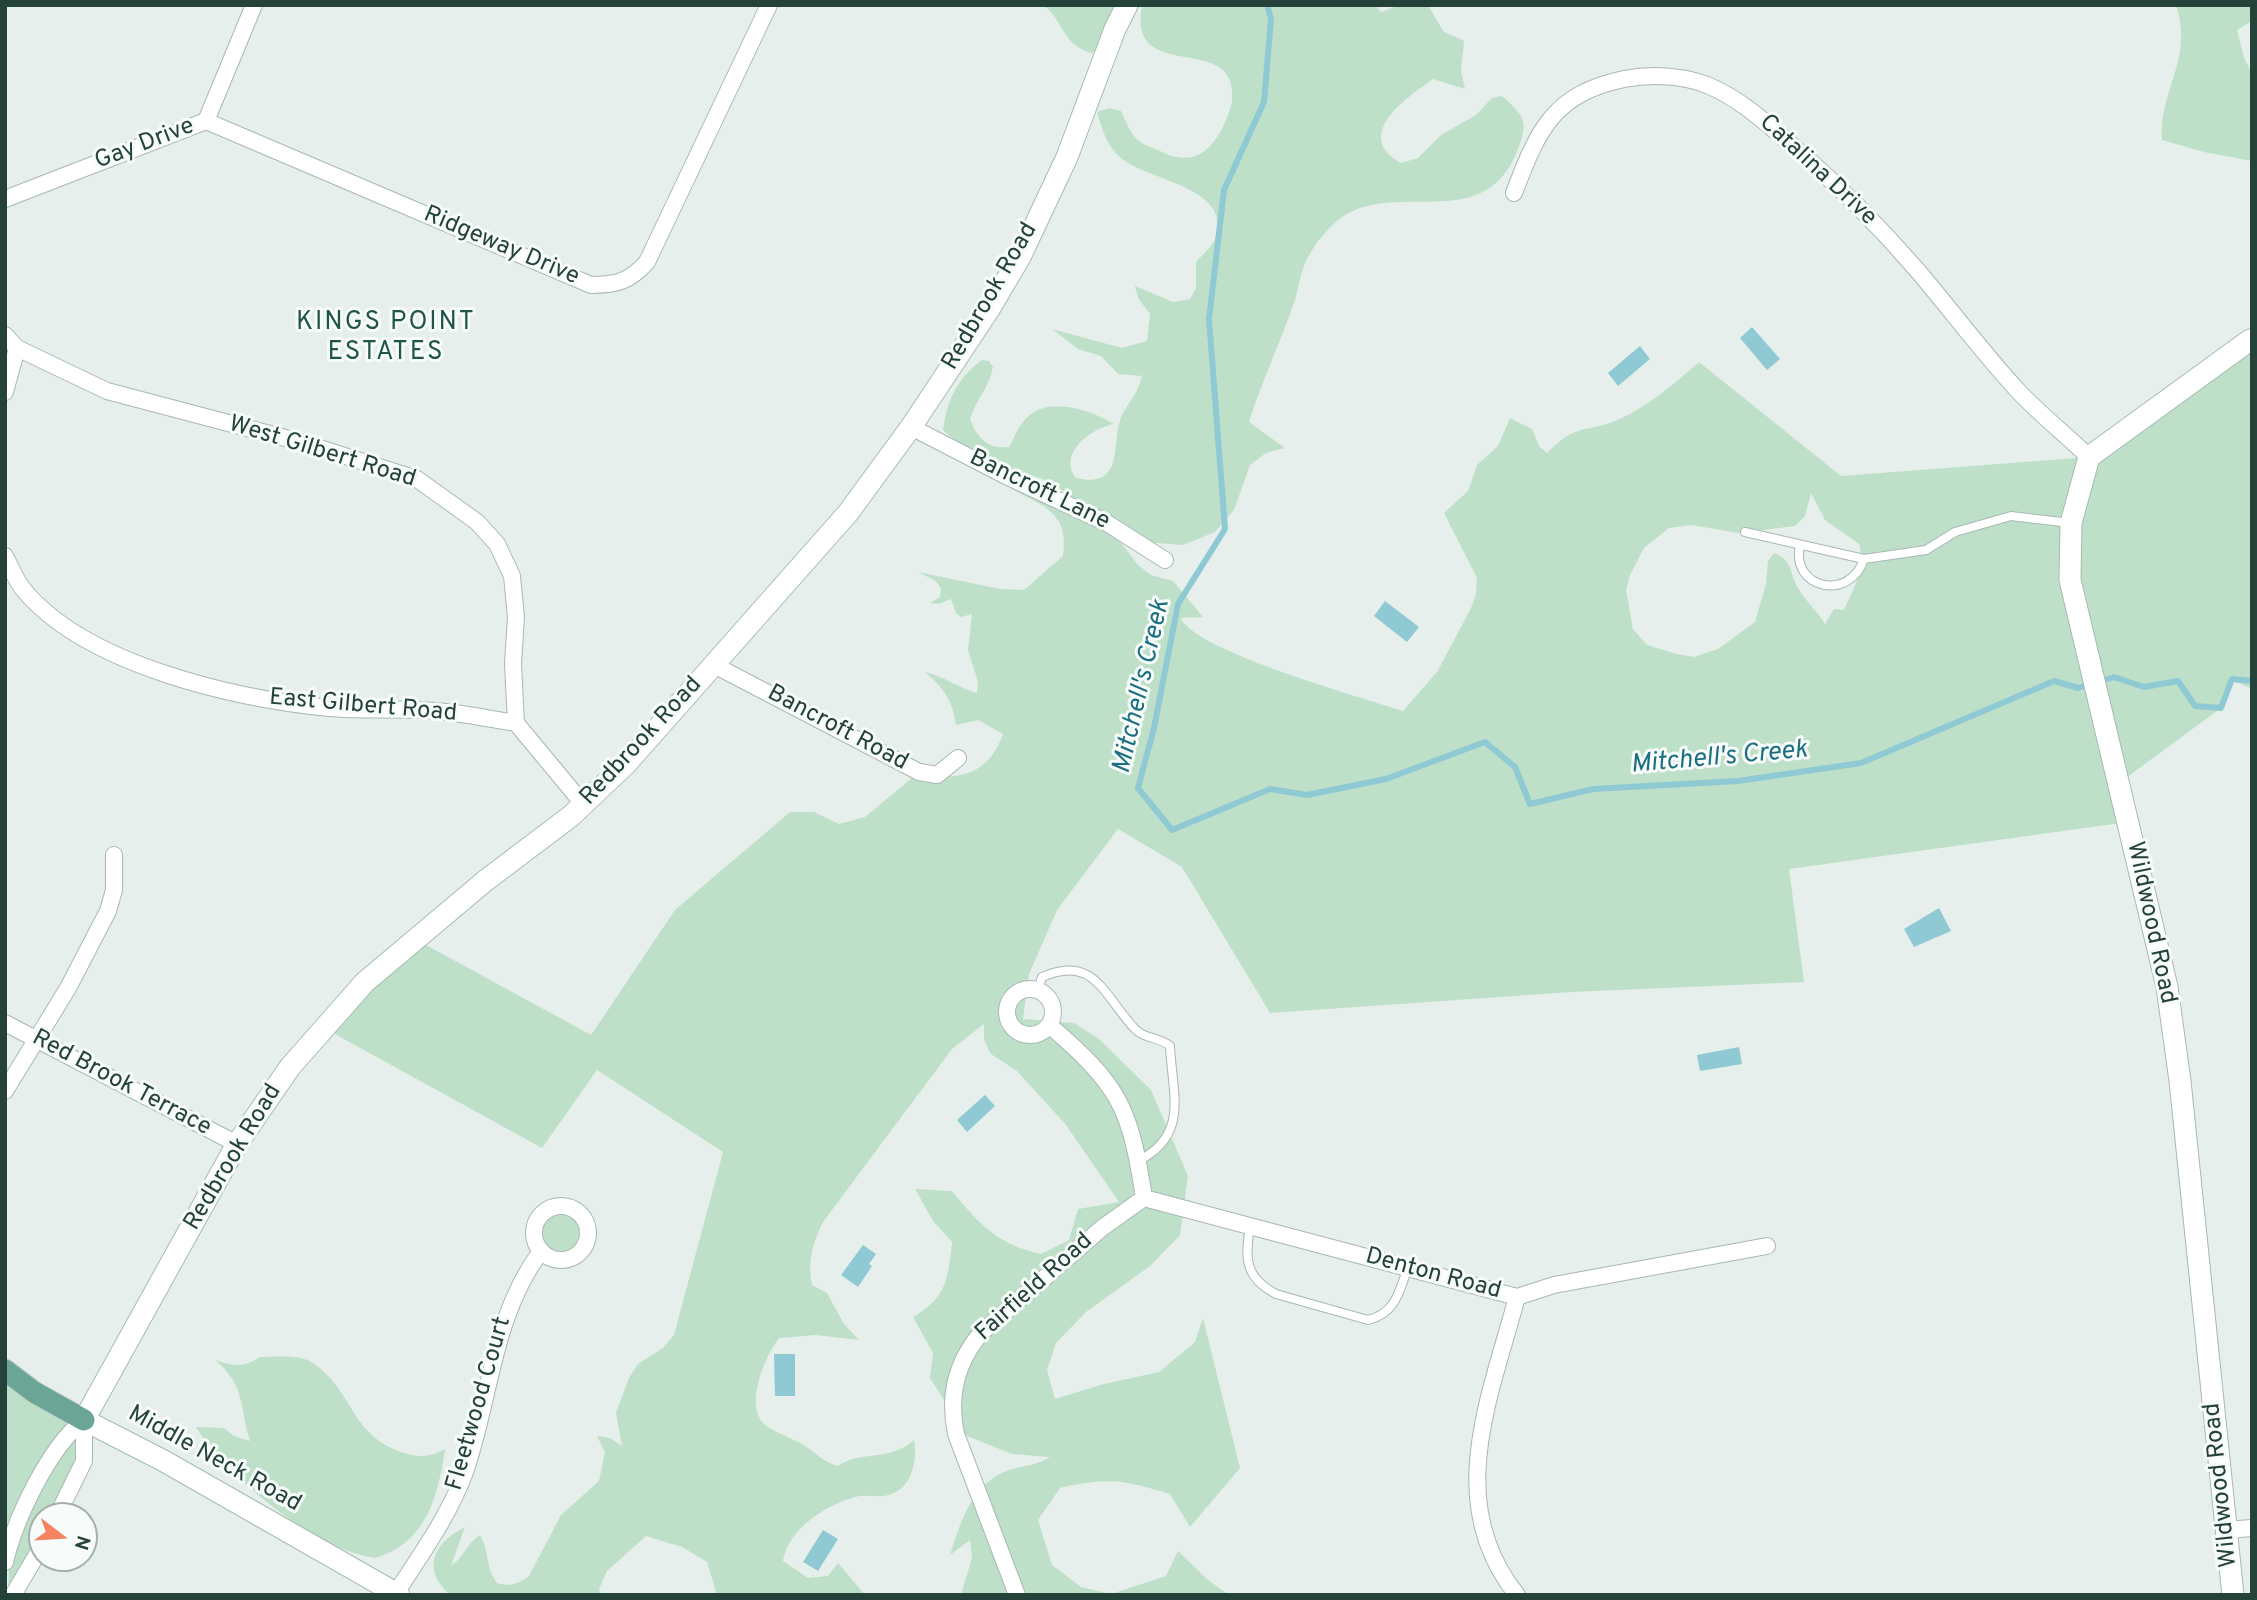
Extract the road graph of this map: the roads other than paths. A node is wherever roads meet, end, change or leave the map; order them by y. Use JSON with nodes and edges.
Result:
{"nodes":[{"id":1,"x":254,"y":5,"type":"edge"},
{"id":2,"x":769,"y":5,"type":"edge"},
{"id":3,"x":1127,"y":5,"type":"edge"},
{"id":4,"x":206,"y":121,"type":"junction"},
{"id":5,"x":1514,"y":193,"type":"dead end"},
{"id":6,"x":5,"y":199,"type":"edge"},
{"id":7,"x":5,"y":335,"type":"edge"},
{"id":8,"x":2251,"y":339,"type":"edge"},
{"id":9,"x":17,"y":348,"type":"junction"},
{"id":10,"x":5,"y":393,"type":"edge"},
{"id":11,"x":911,"y":427,"type":"junction"},
{"id":12,"x":2089,"y":457,"type":"junction"},
{"id":13,"x":2071,"y":523,"type":"junction"},
{"id":14,"x":1745,"y":532,"type":"dead end"},
{"id":15,"x":1800,"y":545,"type":"junction"},
{"id":16,"x":5,"y":556,"type":"edge"},
{"id":17,"x":1864,"y":559,"type":"junction"},
{"id":18,"x":1165,"y":560,"type":"dead end"},
{"id":19,"x":714,"y":665,"type":"junction"},
{"id":20,"x":516,"y":723,"type":"junction"},
{"id":21,"x":958,"y":758,"type":"dead end"},
{"id":22,"x":584,"y":805,"type":"junction"},
{"id":23,"x":114,"y":855,"type":"dead end"},
{"id":24,"x":1038,"y":990,"type":"junction"},
{"id":25,"x":5,"y":1023,"type":"edge"},
{"id":26,"x":1049,"y":1025,"type":"junction"},
{"id":27,"x":36,"y":1040,"type":"junction"},
{"id":28,"x":5,"y":1091,"type":"edge"},
{"id":29,"x":237,"y":1144,"type":"junction"},
{"id":30,"x":1138,"y":1161,"type":"junction"},
{"id":31,"x":1144,"y":1198,"type":"junction"},
{"id":32,"x":1250,"y":1226,"type":"junction"},
{"id":33,"x":1767,"y":1246,"type":"dead end"},
{"id":34,"x":541,"y":1251,"type":"dead end"},
{"id":35,"x":1408,"y":1267,"type":"junction"},
{"id":36,"x":1517,"y":1297,"type":"junction"},
{"id":37,"x":5,"y":1370,"type":"edge"},
{"id":38,"x":84,"y":1420,"type":"junction"},
{"id":39,"x":64,"y":1502,"type":"edge"},
{"id":40,"x":2252,"y":1528,"type":"edge"},
{"id":41,"x":2226,"y":1530,"type":"junction"},
{"id":42,"x":5,"y":1562,"type":"edge"},
{"id":43,"x":28,"y":1570,"type":"edge"},
{"id":44,"x":5,"y":1583,"type":"edge"},
{"id":45,"x":397,"y":1594,"type":"edge"},
{"id":46,"x":8,"y":1595,"type":"edge"},
{"id":47,"x":13,"y":1595,"type":"edge"},
{"id":48,"x":1017,"y":1595,"type":"edge"},
{"id":49,"x":1517,"y":1595,"type":"edge"},
{"id":50,"x":2233,"y":1595,"type":"edge"}],
"edges":[{"from":1,"to":4,"type":"street","name":"Gay Drive"},
{"from":2,"to":4,"type":"street","name":"Ridgeway Drive"},
{"from":3,"to":11,"type":"main road","name":"Redbrook Road"},
{"from":4,"to":6,"type":"street","name":"Gay Drive"},
{"from":5,"to":12,"type":"street","name":"Catalina Drive"},
{"from":7,"to":9,"type":"street"},
{"from":8,"to":12,"type":"main road"},
{"from":9,"to":10,"type":"street"},
{"from":9,"to":20,"type":"street","name":"West Gilbert Road"},
{"from":11,"to":18,"type":"street","name":"Bancroft Lane"},
{"from":11,"to":19,"type":"main road","name":"Redbrook Road"},
{"from":12,"to":13,"type":"main road","name":"Wildwood Road"},
{"from":13,"to":17,"type":"lane"},
{"from":13,"to":41,"type":"main road","name":"Wildwood Road"},
{"from":14,"to":15,"type":"lane"},
{"from":15,"to":17,"type":"lane"},
{"from":15,"to":17,"type":"lane"},
{"from":16,"to":20,"type":"street","name":"East Gilbert Road"},
{"from":19,"to":21,"type":"street","name":"Bancroft Road"},
{"from":19,"to":22,"type":"main road","name":"Redbrook Road"},
{"from":20,"to":22,"type":"street"},
{"from":22,"to":29,"type":"main road","name":"Redbrook Road"},
{"from":23,"to":27,"type":"street"},
{"from":24,"to":26,"type":"street"},
{"from":24,"to":26,"type":"street"},
{"from":24,"to":30,"type":"lane"},
{"from":25,"to":27,"type":"street","name":"Red Brook Terrace"},
{"from":26,"to":30,"type":"street"},
{"from":27,"to":28,"type":"street"},
{"from":27,"to":29,"type":"street","name":"Red Brook Terrace"},
{"from":29,"to":38,"type":"main road","name":"Redbrook Road"},
{"from":30,"to":31,"type":"street"},
{"from":31,"to":32,"type":"street","name":"Denton Road"},
{"from":31,"to":48,"type":"street","name":"Fairfield Road"},
{"from":32,"to":35,"type":"street","name":"Denton Road"},
{"from":32,"to":35,"type":"lane"},
{"from":33,"to":36,"type":"street","name":"Denton Road"},
{"from":34,"to":45,"type":"street","name":"Fleetwood Court"},
{"from":35,"to":36,"type":"street","name":"Denton Road"},
{"from":36,"to":49,"type":"street"},
{"from":37,"to":38,"type":"main road","name":"Middle Neck Road"},
{"from":38,"to":39,"type":"street"},
{"from":38,"to":42,"type":"street"},
{"from":38,"to":45,"type":"main road","name":"Middle Neck Road"},
{"from":40,"to":41,"type":"street"},
{"from":41,"to":50,"type":"main road","name":"Wildwood Road"},
{"from":43,"to":47,"type":"street"},
{"from":44,"to":46,"type":"street"}]}
